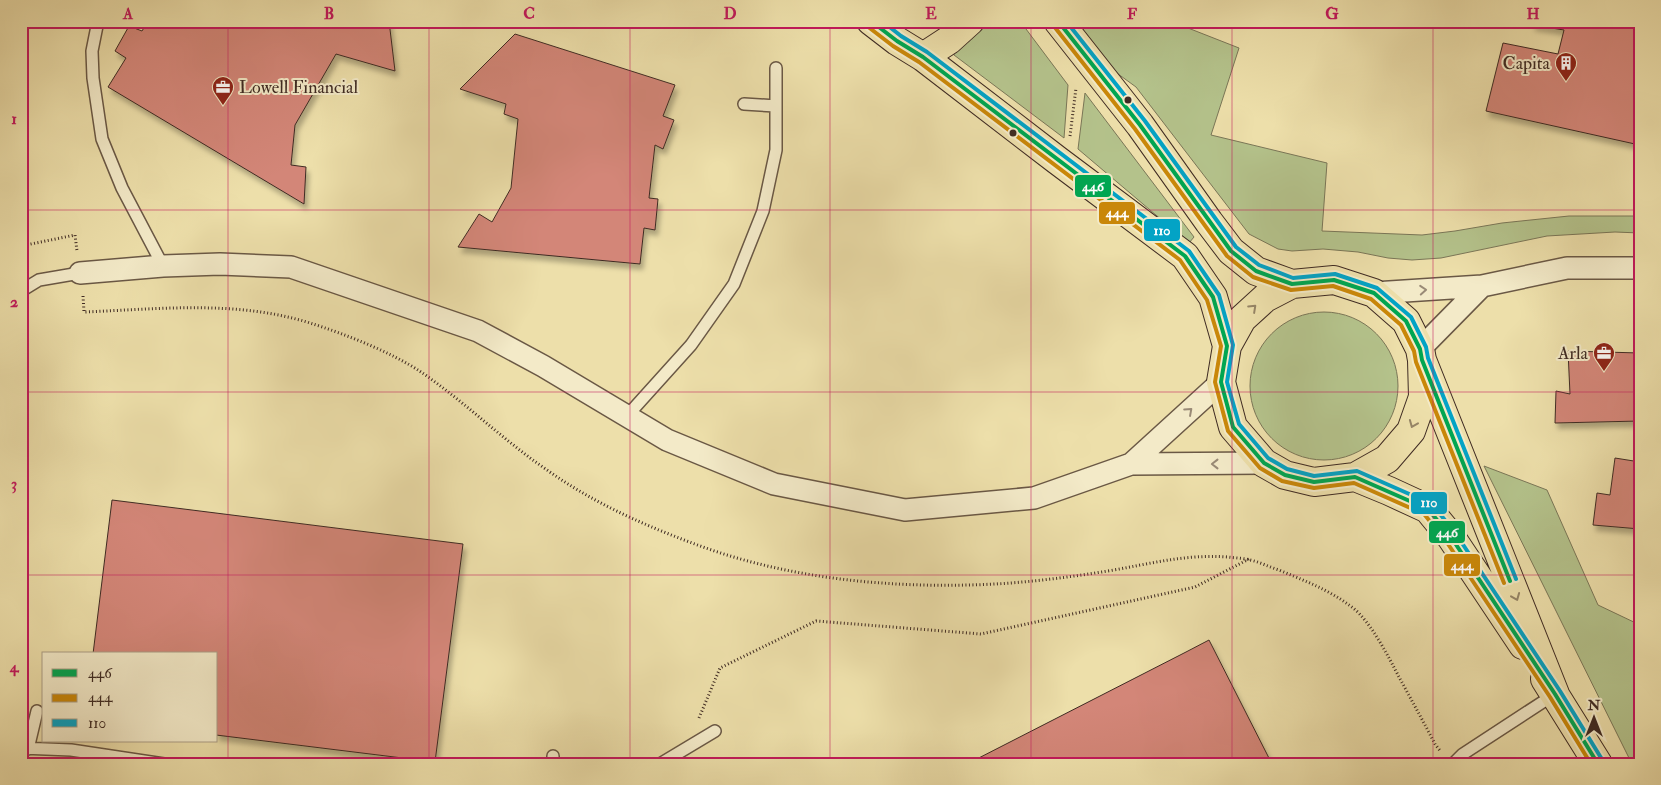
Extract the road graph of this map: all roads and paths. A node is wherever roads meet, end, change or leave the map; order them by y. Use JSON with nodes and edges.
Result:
{"nodes":[{"id":1,"x":98,"y":21,"type":"edge"},
{"id":2,"x":872,"y":21,"type":"edge"},
{"id":3,"x":970,"y":21,"type":"edge"},
{"id":4,"x":1058,"y":21,"type":"edge"},
{"id":5,"x":923,"y":57,"type":"junction"},
{"id":6,"x":776,"y":68,"type":"dead end"},
{"id":7,"x":1094,"y":68,"type":"junction"},
{"id":8,"x":744,"y":104,"type":"dead end"},
{"id":9,"x":776,"y":106,"type":"junction"},
{"id":10,"x":1057,"y":160,"type":"junction"},
{"id":11,"x":21,"y":248,"type":"edge"},
{"id":12,"x":163,"y":266,"type":"junction"},
{"id":13,"x":1640,"y":268,"type":"edge"},
{"id":14,"x":80,"y":273,"type":"junction"},
{"id":15,"x":1292,"y":284,"type":"junction"},
{"id":16,"x":1482,"y":286,"type":"junction"},
{"id":17,"x":21,"y":291,"type":"edge"},
{"id":18,"x":1374,"y":293,"type":"junction"},
{"id":19,"x":1227,"y":346,"type":"junction"},
{"id":20,"x":1421,"y":355,"type":"junction"},
{"id":21,"x":1221,"y":382,"type":"junction"},
{"id":22,"x":627,"y":416,"type":"junction"},
{"id":23,"x":1264,"y":463,"type":"junction"},
{"id":24,"x":1131,"y":464,"type":"junction"},
{"id":25,"x":1355,"y":477,"type":"junction"},
{"id":26,"x":1249,"y":559,"type":"dead end"},
{"id":27,"x":1555,"y":694,"type":"junction"},
{"id":28,"x":37,"y":711,"type":"dead end"},
{"id":29,"x":715,"y":731,"type":"dead end"},
{"id":30,"x":700,"y":741,"type":"junction"},
{"id":31,"x":25,"y":748,"type":"edge"},
{"id":32,"x":164,"y":764,"type":"edge"},
{"id":33,"x":660,"y":764,"type":"edge"},
{"id":34,"x":1453,"y":764,"type":"edge"},
{"id":35,"x":1598,"y":764,"type":"edge"}],
"edges":[{"from":1,"to":12,"type":"lane"},
{"from":2,"to":5,"type":"main road"},
{"from":3,"to":5,"type":"main road"},
{"from":4,"to":7,"type":"main road"},
{"from":5,"to":10,"type":"main road"},
{"from":6,"to":9,"type":"lane"},
{"from":7,"to":10,"type":"path"},
{"from":7,"to":15,"type":"main road"},
{"from":8,"to":9,"type":"lane"},
{"from":9,"to":22,"type":"lane"},
{"from":10,"to":19,"type":"main road"},
{"from":11,"to":14,"type":"path"},
{"from":12,"to":14,"type":"street"},
{"from":12,"to":22,"type":"street"},
{"from":13,"to":16,"type":"street"},
{"from":14,"to":17,"type":"lane"},
{"from":15,"to":18,"type":"main road"},
{"from":19,"to":15,"type":"main road","one_way":true},
{"from":18,"to":16,"type":"street","one_way":true},
{"from":16,"to":20,"type":"street"},
{"from":18,"to":20,"type":"main road"},
{"from":19,"to":21,"type":"main road"},
{"from":20,"to":25,"type":"main road","one_way":true},
{"from":20,"to":27,"type":"main road","one_way":true},
{"from":21,"to":23,"type":"main road"},
{"from":24,"to":21,"type":"street","one_way":true},
{"from":22,"to":24,"type":"street"},
{"from":23,"to":24,"type":"street","one_way":true},
{"from":23,"to":25,"type":"main road"},
{"from":25,"to":27,"type":"main road"},
{"from":26,"to":30,"type":"path"},
{"from":27,"to":34,"type":"lane"},
{"from":27,"to":35,"type":"main road"},
{"from":28,"to":31,"type":"lane"},
{"from":29,"to":30,"type":"lane"},
{"from":30,"to":33,"type":"lane"},
{"from":31,"to":32,"type":"lane"}]}
